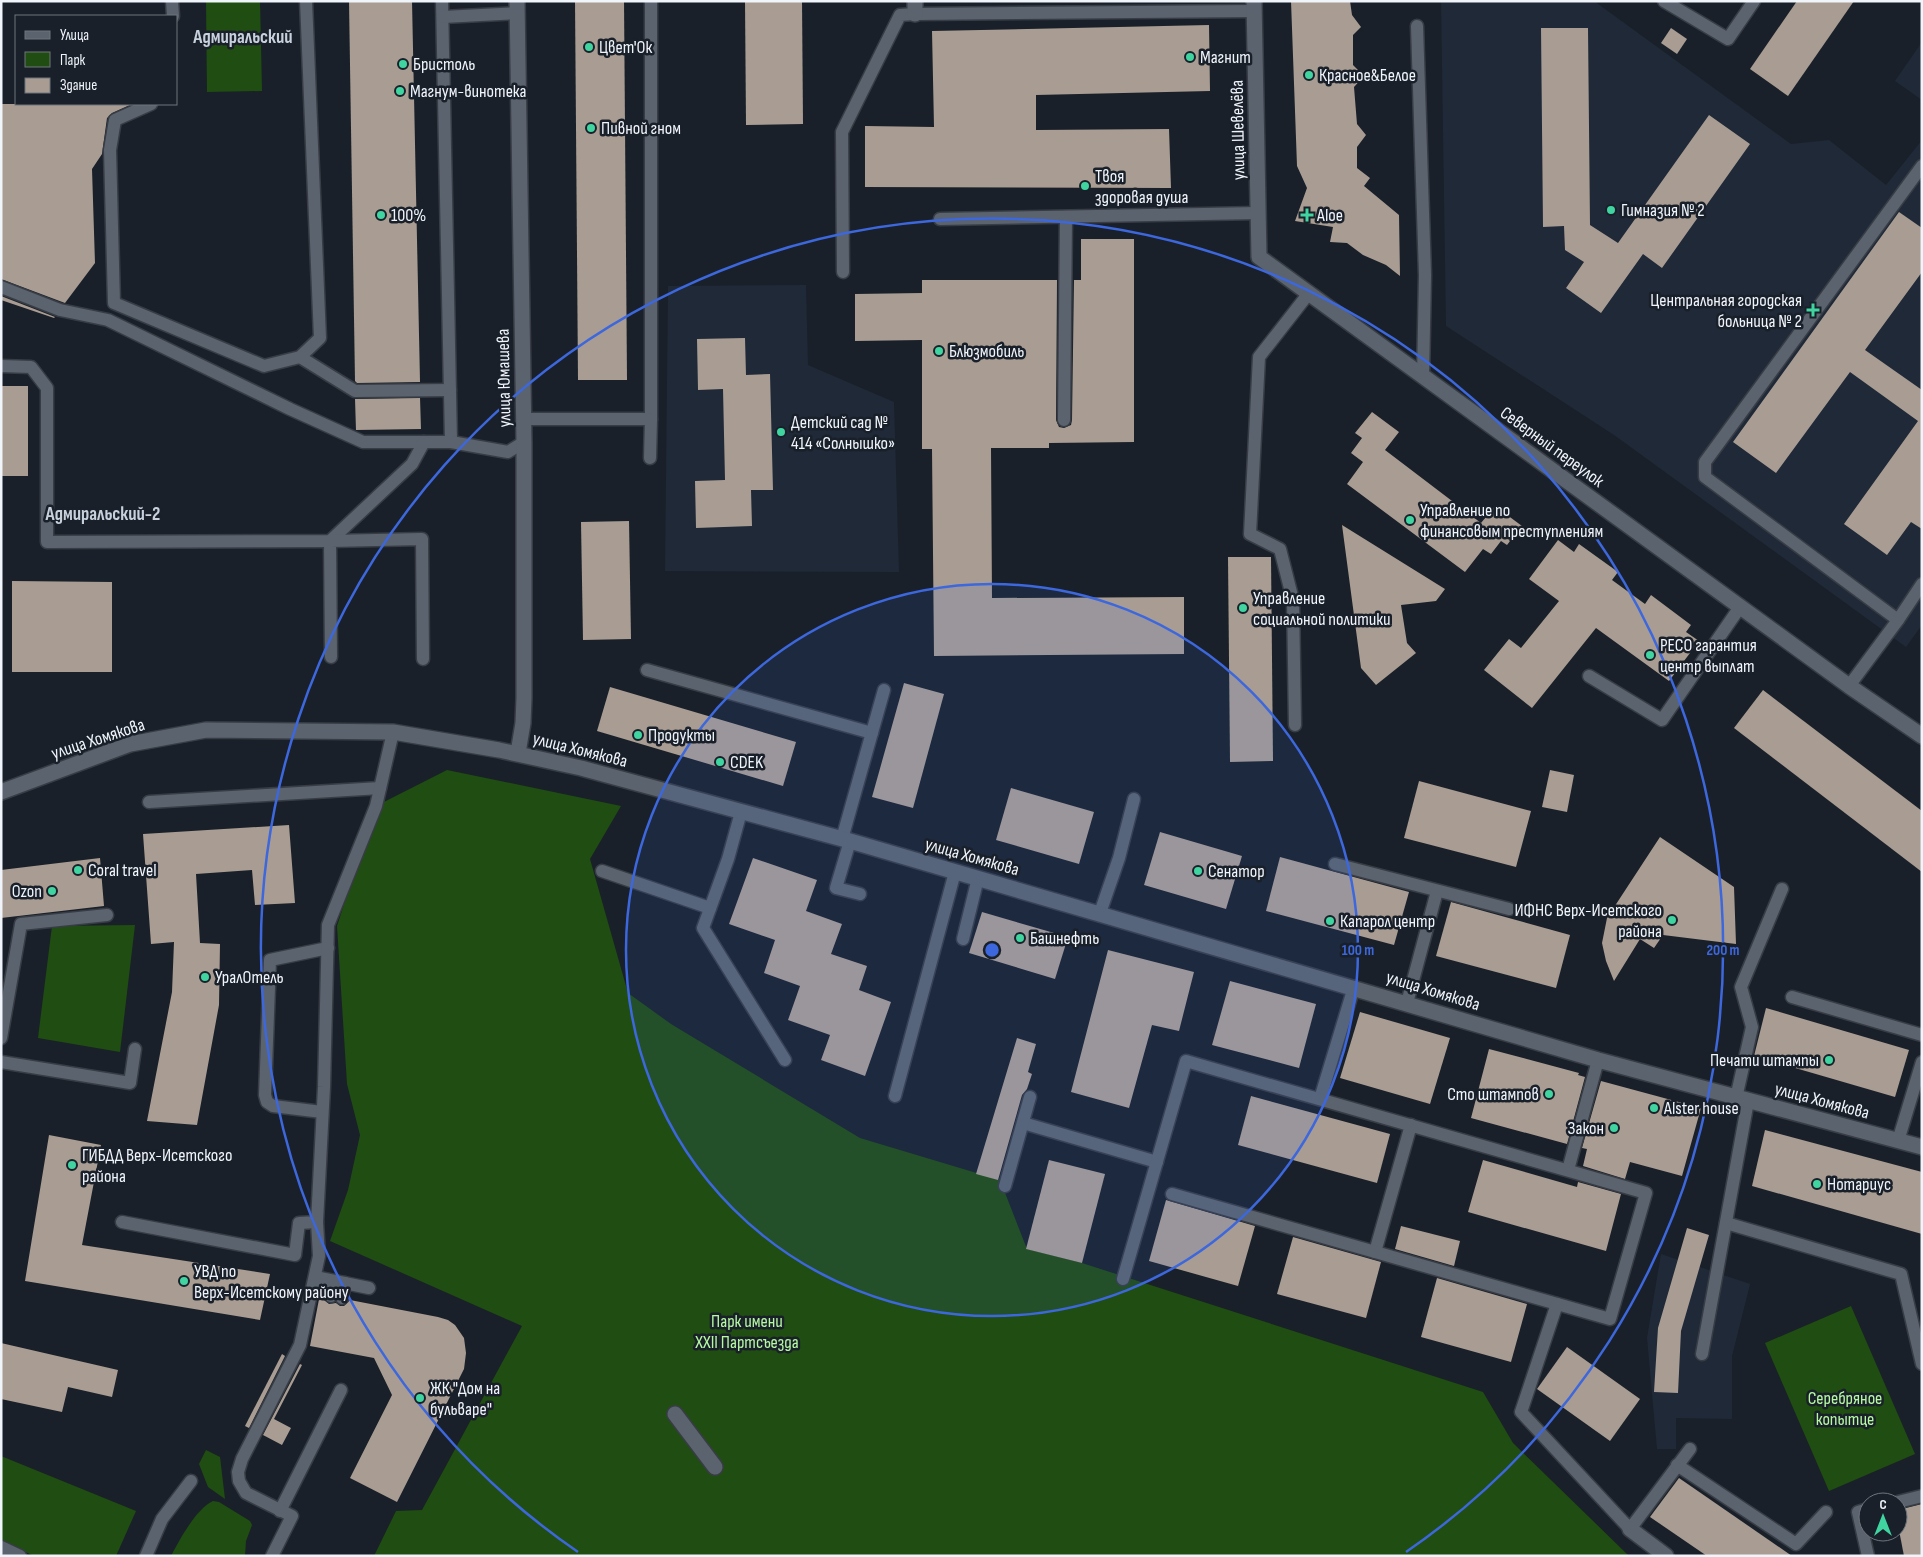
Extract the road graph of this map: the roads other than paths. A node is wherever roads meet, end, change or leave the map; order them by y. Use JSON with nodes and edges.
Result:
{"nodes":[{"id":1,"x":172,"y":1,"type":"edge"},
{"id":2,"x":306,"y":1,"type":"edge"},
{"id":3,"x":442,"y":1,"type":"edge"},
{"id":4,"x":652,"y":1,"type":"edge"},
{"id":5,"x":1664,"y":1,"type":"edge"},
{"id":6,"x":1754,"y":1,"type":"edge"},
{"id":7,"x":1254,"y":6,"type":"edge"},
{"id":8,"x":518,"y":7,"type":"edge"},
{"id":9,"x":915,"y":8,"type":"edge"},
{"id":10,"x":173,"y":15,"type":"edge"},
{"id":11,"x":443,"y":17,"type":"junction"},
{"id":12,"x":1417,"y":26,"type":"dead end"},
{"id":13,"x":149,"y":105,"type":"edge"},
{"id":14,"x":1922,"y":166,"type":"edge"},
{"id":15,"x":1258,"y":213,"type":"junction"},
{"id":16,"x":1066,"y":217,"type":"junction"},
{"id":17,"x":940,"y":219,"type":"dead end"},
{"id":18,"x":1259,"y":257,"type":"joint"},
{"id":19,"x":844,"y":272,"type":"dead end"},
{"id":20,"x":1,"y":287,"type":"edge"},
{"id":21,"x":1309,"y":294,"type":"junction"},
{"id":22,"x":300,"y":356,"type":"junction"},
{"id":23,"x":1,"y":366,"type":"edge"},
{"id":24,"x":1424,"y":377,"type":"junction"},
{"id":25,"x":450,"y":390,"type":"junction"},
{"id":26,"x":523,"y":419,"type":"junction"},
{"id":27,"x":651,"y":419,"type":"junction"},
{"id":28,"x":1064,"y":420,"type":"dead end"},
{"id":29,"x":424,"y":442,"type":"junction"},
{"id":30,"x":451,"y":442,"type":"junction"},
{"id":31,"x":524,"y":442,"type":"junction"},
{"id":32,"x":650,"y":458,"type":"dead end"},
{"id":33,"x":330,"y":540,"type":"junction"},
{"id":34,"x":1922,"y":584,"type":"edge"},
{"id":35,"x":1740,"y":607,"type":"junction"},
{"id":36,"x":1898,"y":620,"type":"junction"},
{"id":37,"x":331,"y":656,"type":"dead end"},
{"id":38,"x":423,"y":659,"type":"dead end"},
{"id":39,"x":647,"y":670,"type":"dead end"},
{"id":40,"x":1589,"y":676,"type":"dead end"},
{"id":41,"x":1849,"y":686,"type":"junction"},
{"id":42,"x":884,"y":690,"type":"dead end"},
{"id":43,"x":1294,"y":724,"type":"dead end"},
{"id":44,"x":393,"y":732,"type":"junction"},
{"id":45,"x":872,"y":734,"type":"junction"},
{"id":46,"x":1922,"y":736,"type":"edge"},
{"id":47,"x":518,"y":753,"type":"junction"},
{"id":48,"x":380,"y":788,"type":"junction"},
{"id":49,"x":1,"y":792,"type":"edge"},
{"id":50,"x":1134,"y":799,"type":"dead end"},
{"id":51,"x":149,"y":802,"type":"dead end"},
{"id":52,"x":741,"y":812,"type":"junction"},
{"id":53,"x":846,"y":840,"type":"junction"},
{"id":54,"x":1335,"y":864,"type":"dead end"},
{"id":55,"x":602,"y":871,"type":"dead end"},
{"id":56,"x":954,"y":872,"type":"junction"},
{"id":57,"x":978,"y":878,"type":"junction"},
{"id":58,"x":1782,"y":889,"type":"dead end"},
{"id":59,"x":1437,"y":891,"type":"junction"},
{"id":60,"x":860,"y":894,"type":"dead end"},
{"id":61,"x":710,"y":908,"type":"junction"},
{"id":62,"x":1509,"y":908,"type":"dead end"},
{"id":63,"x":1100,"y":913,"type":"junction"},
{"id":64,"x":107,"y":915,"type":"dead end"},
{"id":65,"x":963,"y":939,"type":"dead end"},
{"id":66,"x":328,"y":948,"type":"junction"},
{"id":67,"x":1354,"y":987,"type":"junction"},
{"id":68,"x":1792,"y":997,"type":"dead end"},
{"id":69,"x":1407,"y":1003,"type":"junction"},
{"id":70,"x":1922,"y":1035,"type":"edge"},
{"id":71,"x":1,"y":1038,"type":"edge"},
{"id":72,"x":135,"y":1049,"type":"dead end"},
{"id":73,"x":786,"y":1060,"type":"dead end"},
{"id":74,"x":1598,"y":1060,"type":"junction"},
{"id":75,"x":1,"y":1062,"type":"edge"},
{"id":76,"x":1922,"y":1062,"type":"edge"},
{"id":77,"x":895,"y":1096,"type":"dead end"},
{"id":78,"x":1030,"y":1097,"type":"dead end"},
{"id":79,"x":1320,"y":1099,"type":"junction"},
{"id":80,"x":1742,"y":1099,"type":"junction"},
{"id":81,"x":322,"y":1112,"type":"junction"},
{"id":82,"x":1023,"y":1123,"type":"junction"},
{"id":83,"x":1411,"y":1126,"type":"junction"},
{"id":84,"x":1898,"y":1141,"type":"junction"},
{"id":85,"x":1922,"y":1147,"type":"edge"},
{"id":86,"x":1157,"y":1162,"type":"junction"},
{"id":87,"x":1568,"y":1170,"type":"junction"},
{"id":88,"x":1005,"y":1186,"type":"dead end"},
{"id":89,"x":1172,"y":1194,"type":"dead end"},
{"id":90,"x":122,"y":1222,"type":"dead end"},
{"id":91,"x":316,"y":1222,"type":"junction"},
{"id":92,"x":1726,"y":1223,"type":"junction"},
{"id":93,"x":1375,"y":1252,"type":"junction"},
{"id":94,"x":314,"y":1277,"type":"junction"},
{"id":95,"x":1123,"y":1279,"type":"dead end"},
{"id":96,"x":339,"y":1282,"type":"junction"},
{"id":97,"x":369,"y":1288,"type":"dead end"},
{"id":98,"x":336,"y":1297,"type":"dead end"},
{"id":99,"x":1557,"y":1304,"type":"junction"},
{"id":100,"x":1702,"y":1354,"type":"dead end"},
{"id":101,"x":1922,"y":1364,"type":"edge"},
{"id":102,"x":341,"y":1390,"type":"dead end"},
{"id":103,"x":675,"y":1414,"type":"dead end"},
{"id":104,"x":1690,"y":1449,"type":"dead end"},
{"id":105,"x":1677,"y":1465,"type":"junction"},
{"id":106,"x":715,"y":1467,"type":"dead end"},
{"id":107,"x":191,"y":1481,"type":"dead end"},
{"id":108,"x":1922,"y":1496,"type":"edge"},
{"id":109,"x":1908,"y":1500,"type":"edge"},
{"id":110,"x":280,"y":1510,"type":"junction"},
{"id":111,"x":1826,"y":1512,"type":"dead end"},
{"id":112,"x":1630,"y":1529,"type":"junction"},
{"id":113,"x":1865,"y":1542,"type":"edge"},
{"id":114,"x":1,"y":1547,"type":"edge"},
{"id":115,"x":20,"y":1556,"type":"edge"},
{"id":116,"x":146,"y":1556,"type":"edge"},
{"id":117,"x":272,"y":1556,"type":"edge"},
{"id":118,"x":1666,"y":1556,"type":"edge"},
{"id":119,"x":1868,"y":1556,"type":"edge"}],
"edges":[{"from":1,"to":10,"type":"lane"},
{"from":2,"to":22,"type":"lane"},
{"from":3,"to":11,"type":"lane"},
{"from":4,"to":27,"type":"lane"},
{"from":5,"to":6,"type":"lane"},
{"from":7,"to":9,"type":"lane"},
{"from":7,"to":15,"type":"street","name":"улица Шевелёва"},
{"from":8,"to":11,"type":"lane"},
{"from":8,"to":26,"type":"street","name":"улица Юмашева"},
{"from":9,"to":19,"type":"lane"},
{"from":11,"to":25,"type":"lane"},
{"from":12,"to":24,"type":"lane"},
{"from":13,"to":22,"type":"lane"},
{"from":14,"to":36,"type":"lane"},
{"from":15,"to":16,"type":"lane"},
{"from":15,"to":18,"type":"street","name":"улица Шевелёва"},
{"from":16,"to":17,"type":"lane"},
{"from":16,"to":28,"type":"lane"},
{"from":18,"to":21,"type":"street","name":"Северный переулок"},
{"from":20,"to":29,"type":"lane"},
{"from":21,"to":24,"type":"street","name":"Северный переулок"},
{"from":21,"to":43,"type":"lane"},
{"from":22,"to":25,"type":"lane"},
{"from":23,"to":33,"type":"lane"},
{"from":24,"to":35,"type":"street","name":"Северный переулок"},
{"from":25,"to":30,"type":"lane"},
{"from":26,"to":27,"type":"lane"},
{"from":26,"to":31,"type":"street","name":"улица Юмашева"},
{"from":27,"to":32,"type":"lane"},
{"from":29,"to":30,"type":"lane"},
{"from":29,"to":33,"type":"lane"},
{"from":30,"to":31,"type":"lane"},
{"from":31,"to":47,"type":"street","name":"улица Юмашева"},
{"from":33,"to":37,"type":"lane"},
{"from":33,"to":38,"type":"lane"},
{"from":34,"to":36,"type":"lane"},
{"from":35,"to":40,"type":"lane"},
{"from":35,"to":41,"type":"street","name":"Северный переулок"},
{"from":36,"to":41,"type":"lane"},
{"from":39,"to":45,"type":"lane"},
{"from":41,"to":46,"type":"street","name":"Северный переулок"},
{"from":42,"to":45,"type":"lane"},
{"from":44,"to":47,"type":"street","name":"улица Хомякова"},
{"from":44,"to":48,"type":"lane"},
{"from":44,"to":49,"type":"street","name":"улица Хомякова"},
{"from":45,"to":53,"type":"lane"},
{"from":47,"to":52,"type":"street","name":"улица Хомякова"},
{"from":48,"to":51,"type":"lane"},
{"from":48,"to":66,"type":"lane"},
{"from":50,"to":63,"type":"lane"},
{"from":52,"to":53,"type":"street","name":"улица Хомякова"},
{"from":52,"to":61,"type":"lane"},
{"from":53,"to":56,"type":"street","name":"улица Хомякова"},
{"from":53,"to":60,"type":"lane"},
{"from":54,"to":59,"type":"lane"},
{"from":55,"to":61,"type":"lane"},
{"from":56,"to":57,"type":"street","name":"улица Хомякова"},
{"from":56,"to":77,"type":"lane"},
{"from":57,"to":63,"type":"street","name":"улица Хомякова"},
{"from":57,"to":65,"type":"lane"},
{"from":58,"to":80,"type":"lane"},
{"from":59,"to":62,"type":"lane"},
{"from":59,"to":69,"type":"lane"},
{"from":61,"to":73,"type":"lane"},
{"from":63,"to":67,"type":"street","name":"улица Хомякова"},
{"from":64,"to":71,"type":"lane"},
{"from":66,"to":81,"type":"lane"},
{"from":66,"to":81,"type":"lane"},
{"from":67,"to":69,"type":"street","name":"улица Хомякова"},
{"from":67,"to":79,"type":"lane"},
{"from":68,"to":70,"type":"lane"},
{"from":69,"to":74,"type":"street","name":"улица Хомякова"},
{"from":72,"to":75,"type":"lane"},
{"from":74,"to":80,"type":"street","name":"улица Хомякова"},
{"from":74,"to":87,"type":"lane"},
{"from":76,"to":84,"type":"lane"},
{"from":78,"to":82,"type":"lane"},
{"from":79,"to":83,"type":"lane"},
{"from":79,"to":86,"type":"lane"},
{"from":80,"to":84,"type":"street","name":"улица Хомякова"},
{"from":80,"to":92,"type":"lane"},
{"from":81,"to":91,"type":"lane"},
{"from":82,"to":86,"type":"lane"},
{"from":82,"to":88,"type":"lane"},
{"from":83,"to":87,"type":"lane"},
{"from":83,"to":93,"type":"lane"},
{"from":84,"to":85,"type":"street","name":"улица Хомякова"},
{"from":86,"to":95,"type":"lane"},
{"from":87,"to":99,"type":"lane"},
{"from":89,"to":93,"type":"lane"},
{"from":90,"to":91,"type":"lane"},
{"from":91,"to":94,"type":"lane"},
{"from":92,"to":100,"type":"lane"},
{"from":92,"to":101,"type":"lane"},
{"from":93,"to":99,"type":"lane"},
{"from":94,"to":96,"type":"lane"},
{"from":94,"to":110,"type":"lane"},
{"from":96,"to":97,"type":"lane"},
{"from":96,"to":98,"type":"lane"},
{"from":99,"to":112,"type":"lane"},
{"from":102,"to":110,"type":"lane"},
{"from":103,"to":106,"type":"street"},
{"from":104,"to":105,"type":"lane"},
{"from":105,"to":111,"type":"lane"},
{"from":105,"to":112,"type":"lane"},
{"from":107,"to":116,"type":"lane"},
{"from":108,"to":109,"type":"lane"},
{"from":110,"to":117,"type":"lane"},
{"from":112,"to":118,"type":"street"},
{"from":113,"to":119,"type":"lane"},
{"from":114,"to":115,"type":"lane"}]}
